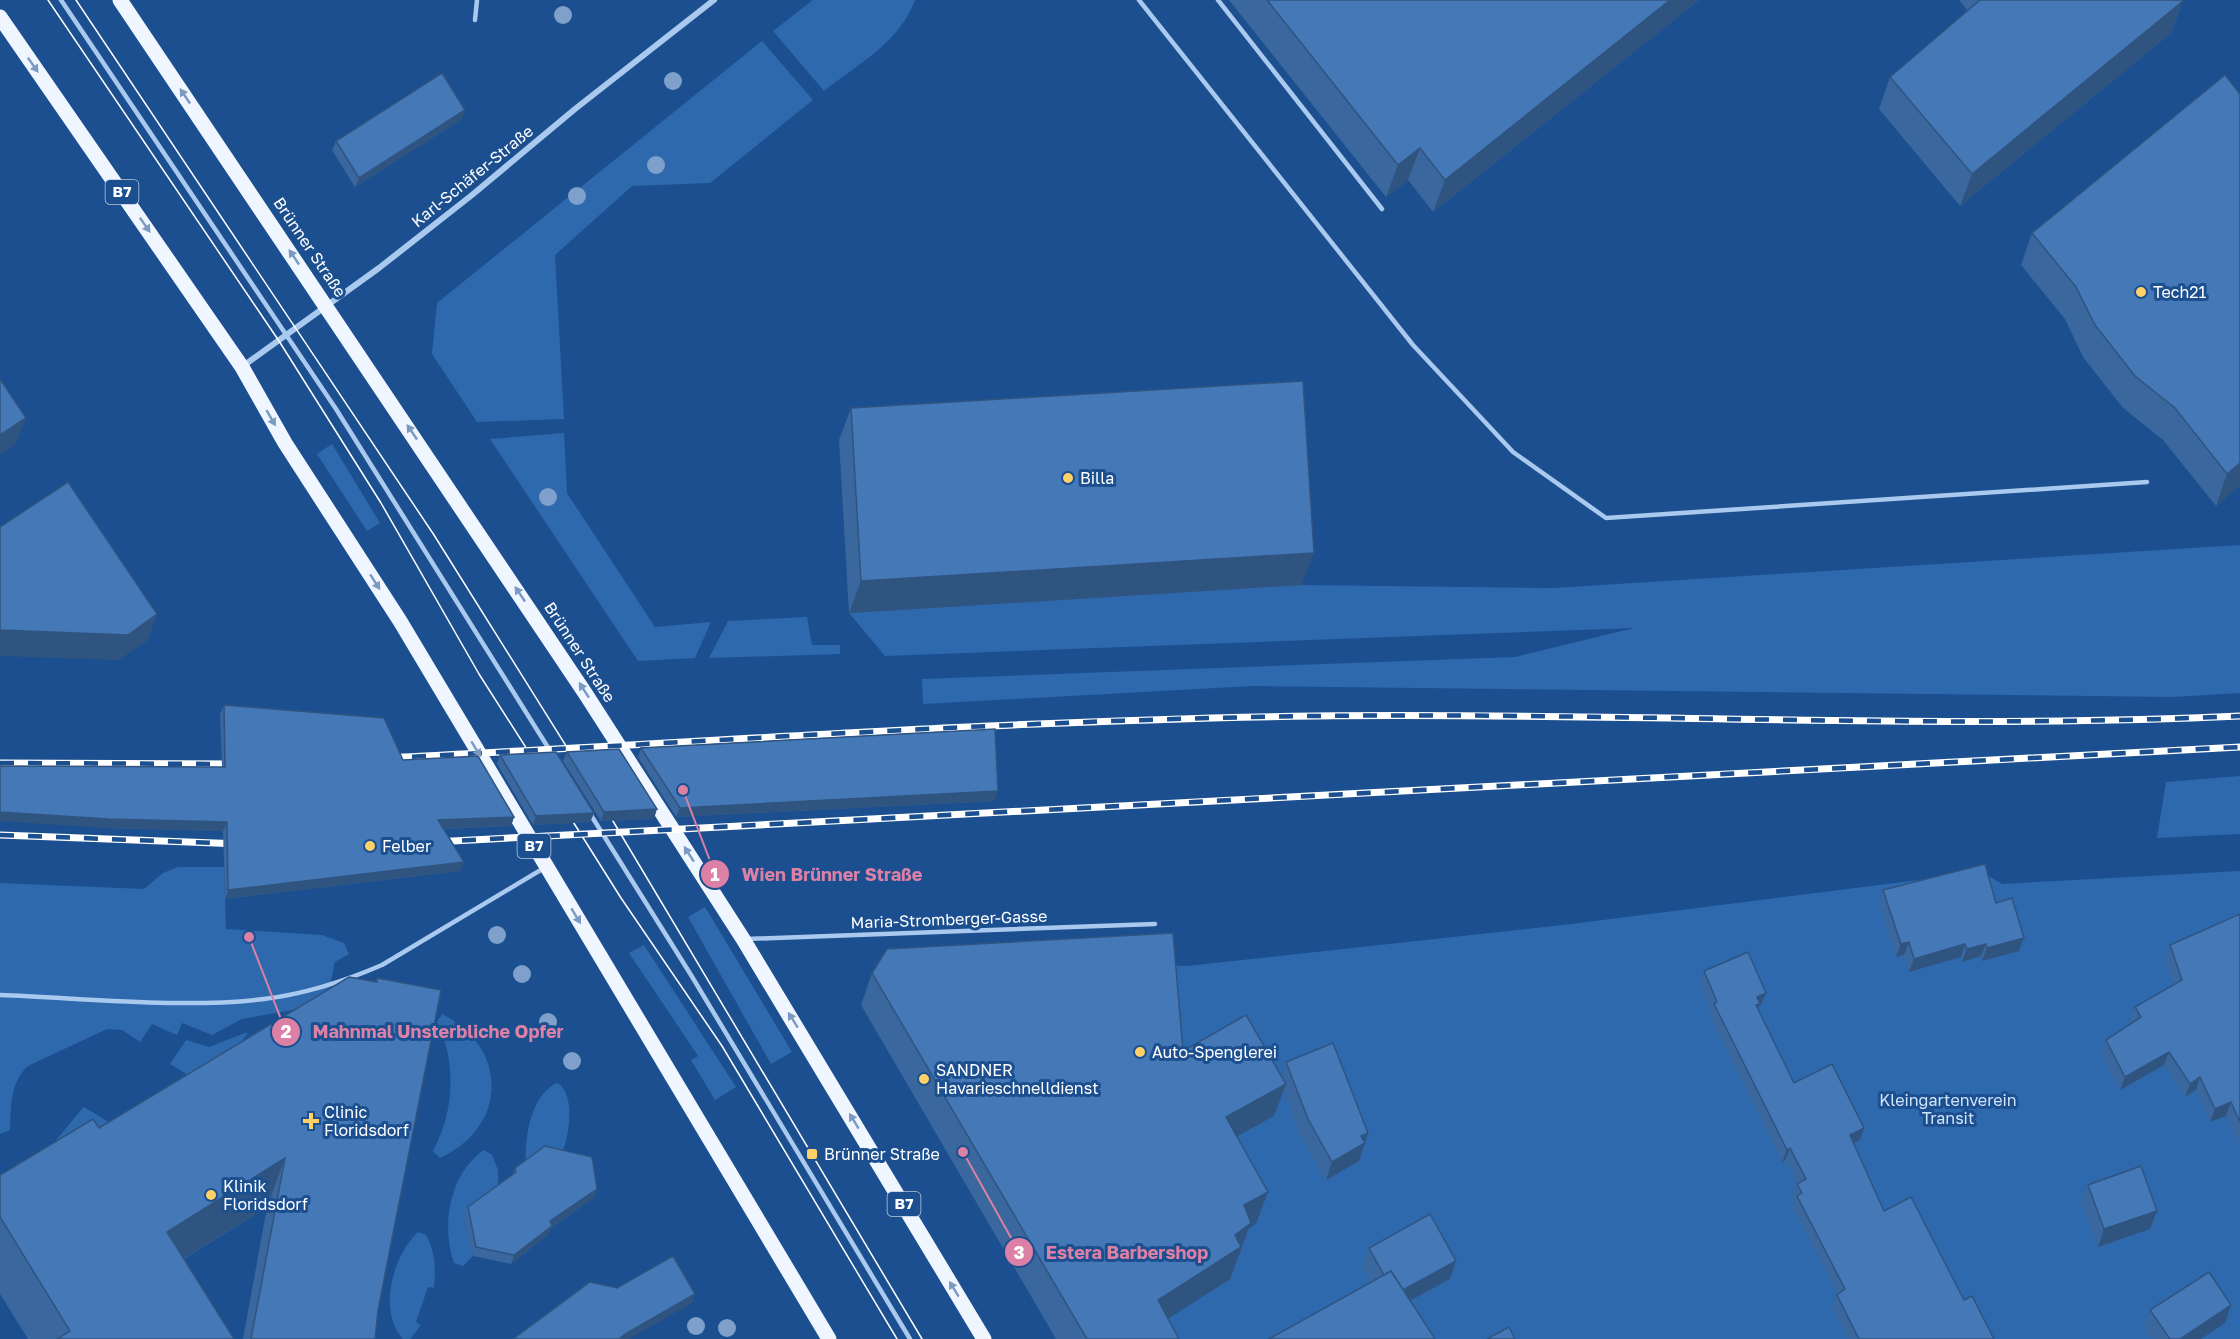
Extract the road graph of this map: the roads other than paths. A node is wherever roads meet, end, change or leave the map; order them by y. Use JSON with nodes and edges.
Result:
{"nodes":[{"id":1,"x":61,"y":0,"type":"edge"},
{"id":2,"x":120,"y":0,"type":"edge"},
{"id":3,"x":477,"y":0,"type":"edge"},
{"id":4,"x":714,"y":0,"type":"edge"},
{"id":5,"x":1139,"y":0,"type":"edge"},
{"id":6,"x":1218,"y":0,"type":"edge"},
{"id":7,"x":0,"y":17,"type":"edge"},
{"id":8,"x":475,"y":20,"type":"dead end"},
{"id":9,"x":1382,"y":208,"type":"dead end"},
{"id":10,"x":327,"y":306,"type":"junction"},
{"id":11,"x":286,"y":334,"type":"junction"},
{"id":12,"x":242,"y":367,"type":"junction"},
{"id":13,"x":2147,"y":482,"type":"dead end"},
{"id":14,"x":559,"y":764,"type":"edge"},
{"id":15,"x":584,"y":804,"type":"edge"},
{"id":16,"x":546,"y":866,"type":"junction"},
{"id":17,"x":1155,"y":924,"type":"dead end"},
{"id":18,"x":743,"y":939,"type":"junction"},
{"id":19,"x":0,"y":995,"type":"edge"},
{"id":20,"x":829,"y":1339,"type":"edge"},
{"id":21,"x":910,"y":1339,"type":"edge"},
{"id":22,"x":984,"y":1339,"type":"edge"}],
"edges":[{"from":1,"to":11,"type":"lane"},
{"from":10,"to":2,"type":"main road","name":"Brünner Straße","number":"B7","one_way":true},
{"from":3,"to":8,"type":"lane"},
{"from":4,"to":10,"type":"street","name":"Karl-Schäfer-Straße"},
{"from":5,"to":13,"type":"lane"},
{"from":6,"to":9,"type":"lane"},
{"from":7,"to":12,"type":"main road","number":"B7","one_way":true},
{"from":10,"to":11,"type":"street","name":"Karl-Schäfer-Straße"},
{"from":18,"to":10,"type":"main road","name":"Brünner Straße","number":"B7","one_way":true},
{"from":11,"to":12,"type":"street","name":"Karl-Schäfer-Straße"},
{"from":11,"to":14,"type":"lane"},
{"from":12,"to":16,"type":"main road","number":"B7","one_way":true},
{"from":15,"to":21,"type":"lane"},
{"from":16,"to":19,"type":"lane"},
{"from":16,"to":20,"type":"main road","number":"B7","one_way":true},
{"from":17,"to":18,"type":"lane","name":"Maria-Stromberger-Gasse"},
{"from":22,"to":18,"type":"main road","name":"Brünner Straße","number":"B7","one_way":true}]}
